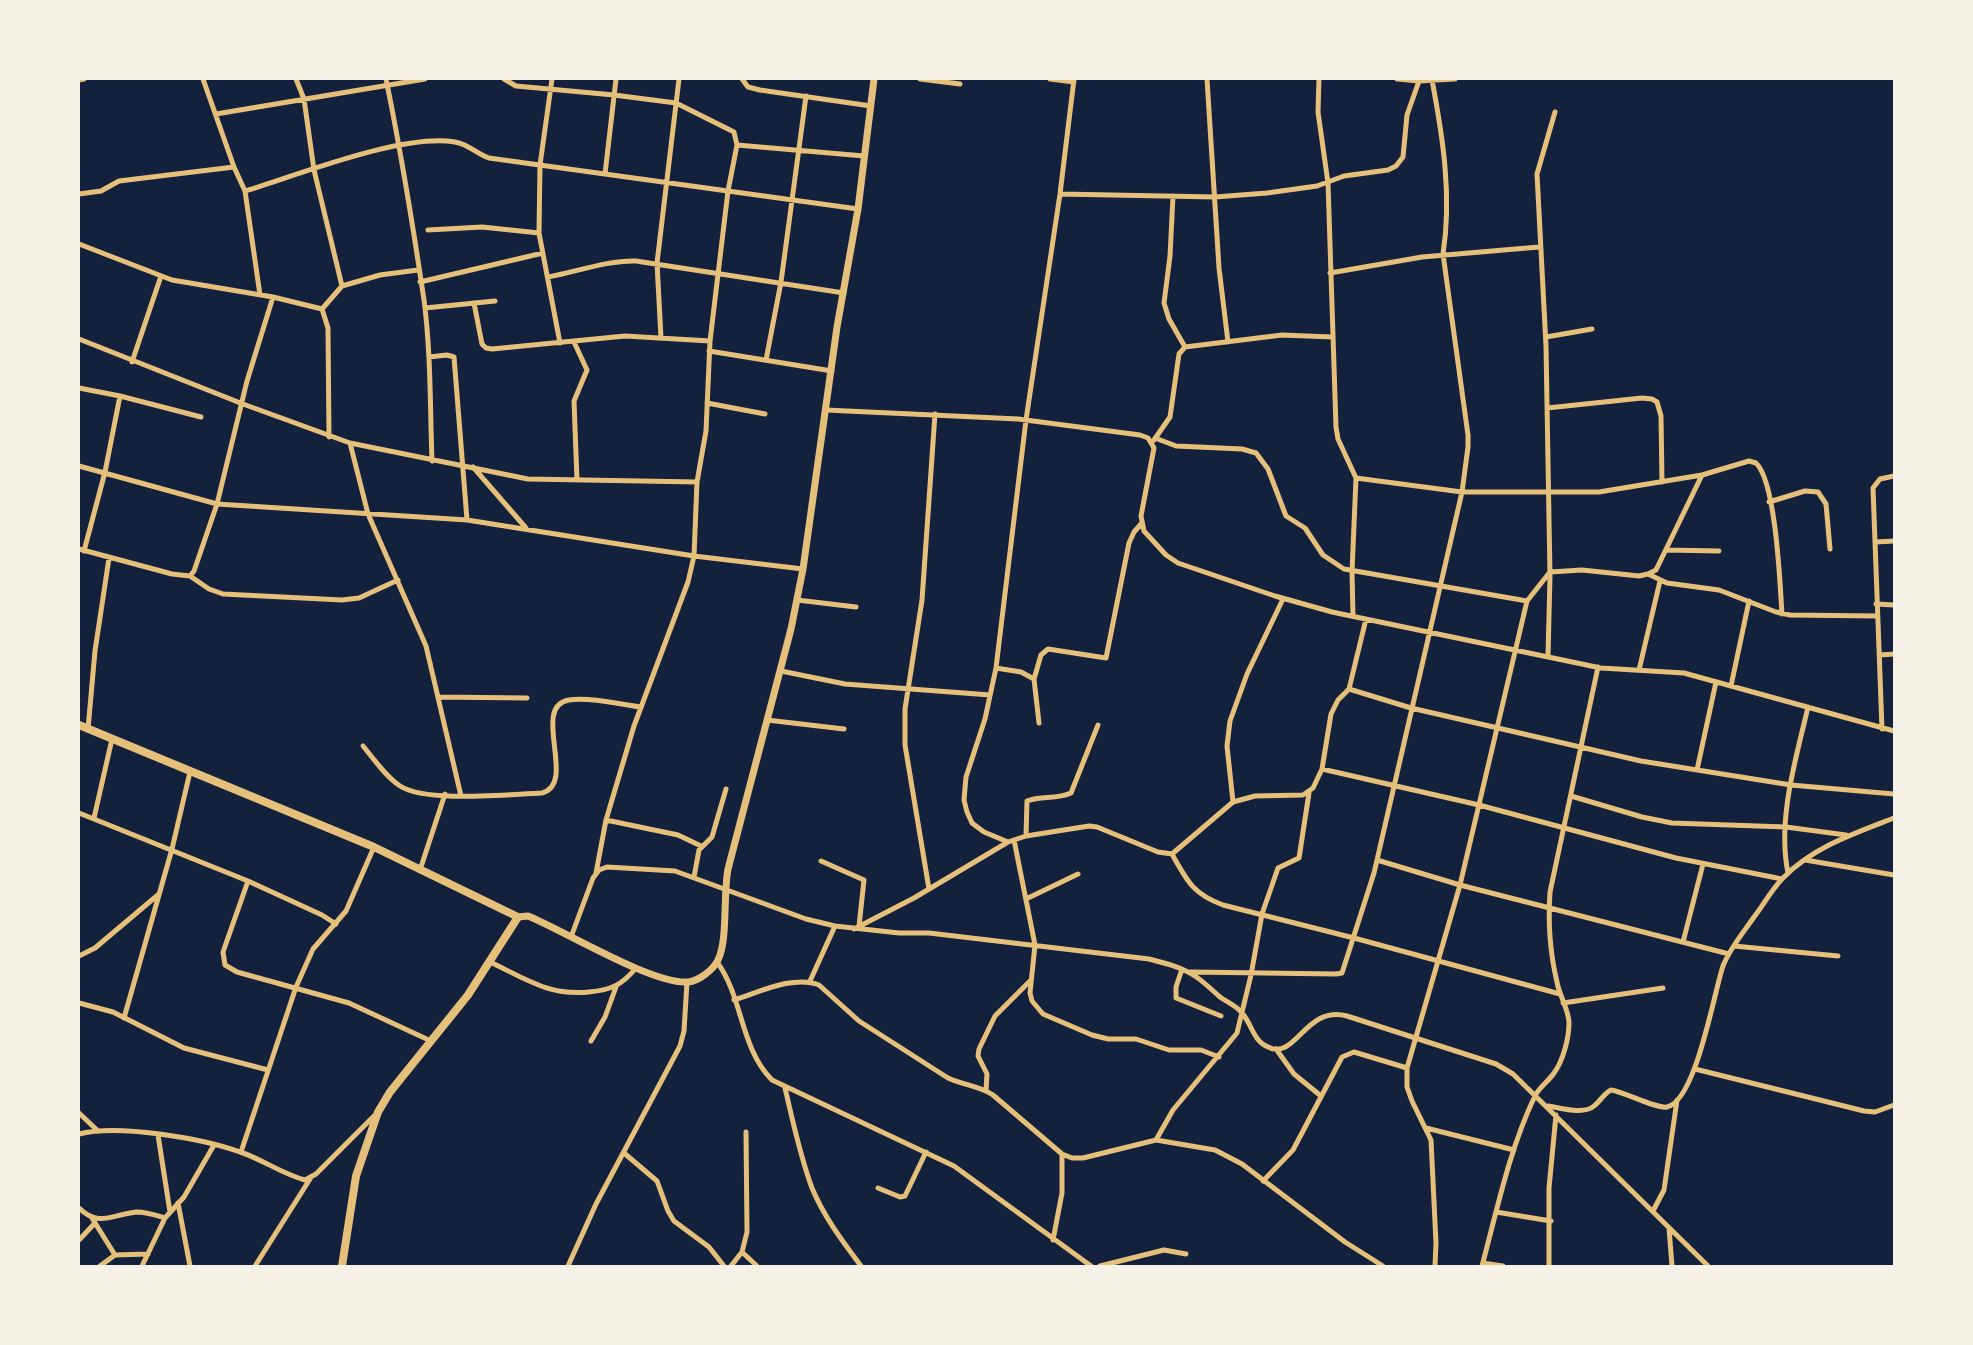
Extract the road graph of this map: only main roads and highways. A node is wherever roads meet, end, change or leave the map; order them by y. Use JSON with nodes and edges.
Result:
{"nodes":[{"id":1,"x":874,"y":79,"type":"edge"},
{"id":2,"x":79,"y":725,"type":"edge"},
{"id":3,"x":518,"y":918,"type":"junction"},
{"id":4,"x":341,"y":1266,"type":"edge"}],
"edges":[{"from":1,"to":3,"type":"main road"},
{"from":2,"to":3,"type":"main road"},
{"from":3,"to":4,"type":"main road"}]}
